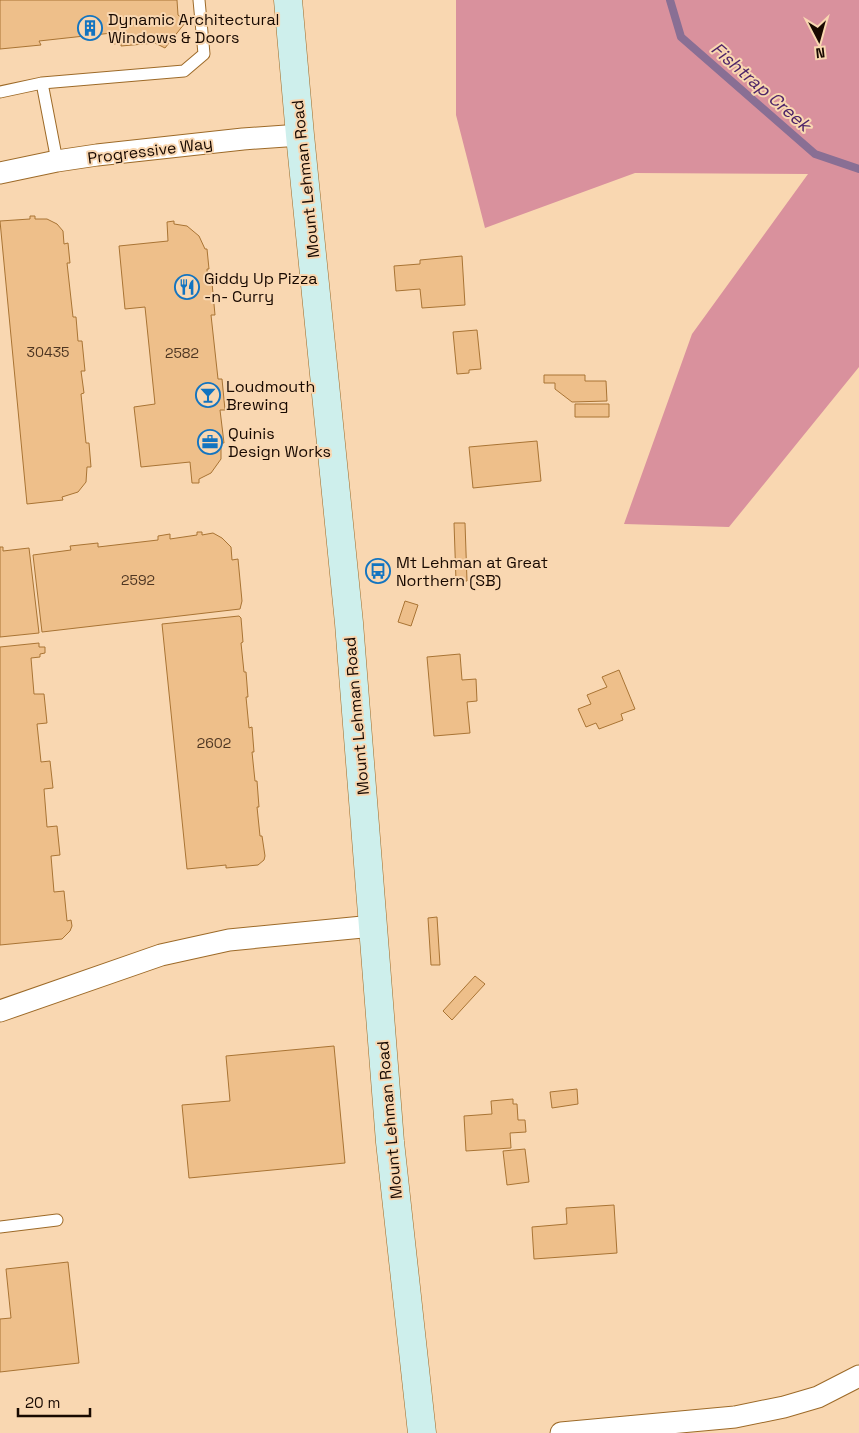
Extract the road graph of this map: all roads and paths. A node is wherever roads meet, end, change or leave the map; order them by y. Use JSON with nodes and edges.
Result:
{"nodes":[{"id":1,"x":199,"y":0,"type":"edge"},
{"id":2,"x":288,"y":0,"type":"edge"},
{"id":3,"x":42,"y":84,"type":"junction"},
{"id":4,"x":0,"y":92,"type":"edge"},
{"id":5,"x":300,"y":135,"type":"junction"},
{"id":6,"x":57,"y":161,"type":"junction"},
{"id":7,"x":0,"y":173,"type":"edge"},
{"id":8,"x":373,"y":926,"type":"junction"},
{"id":9,"x":0,"y":1011,"type":"edge"},
{"id":10,"x":57,"y":1220,"type":"dead end"},
{"id":11,"x":0,"y":1227,"type":"edge"},
{"id":12,"x":859,"y":1376,"type":"edge"},
{"id":13,"x":422,"y":1433,"type":"edge"},
{"id":14,"x":562,"y":1433,"type":"edge"}],
"edges":[{"from":1,"to":3,"type":"lane"},
{"from":2,"to":5,"type":"main road","name":"Mount Lehman Road"},
{"from":3,"to":4,"type":"lane"},
{"from":3,"to":6,"type":"lane"},
{"from":5,"to":6,"type":"street","name":"Progressive Way"},
{"from":5,"to":8,"type":"main road","name":"Mount Lehman Road"},
{"from":6,"to":7,"type":"street","name":"Progressive Way"},
{"from":8,"to":9,"type":"street"},
{"from":8,"to":13,"type":"main road","name":"Mount Lehman Road"},
{"from":10,"to":11,"type":"lane"},
{"from":12,"to":14,"type":"street"}]}
